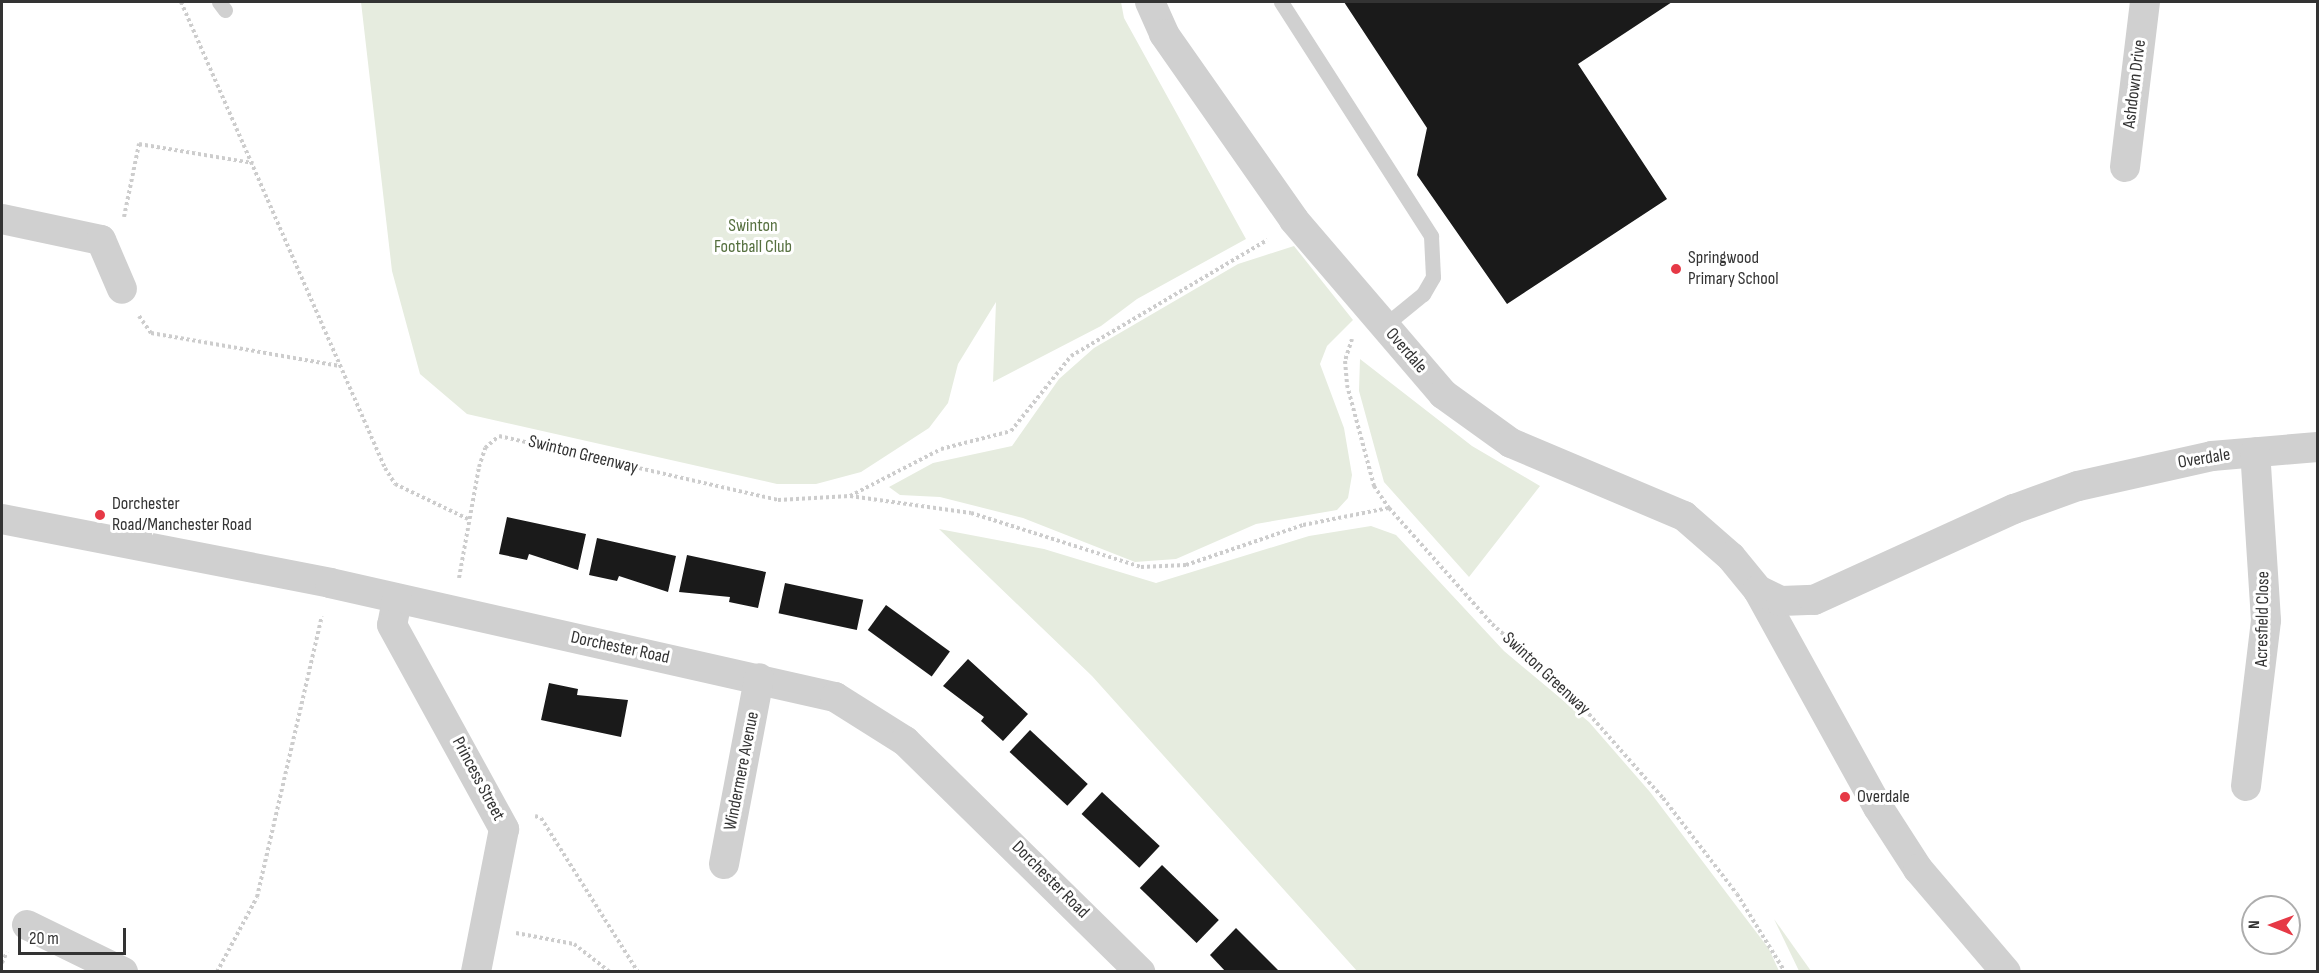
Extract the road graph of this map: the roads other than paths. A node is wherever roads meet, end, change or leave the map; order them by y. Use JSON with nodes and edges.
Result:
{"nodes":[{"id":1,"x":1150,"y":2,"type":"edge"},
{"id":2,"x":1281,"y":2,"type":"edge"},
{"id":3,"x":2145,"y":2,"type":"edge"},
{"id":4,"x":2125,"y":167,"type":"dead end"},
{"id":5,"x":2,"y":219,"type":"edge"},
{"id":6,"x":122,"y":289,"type":"road end"},
{"id":7,"x":1385,"y":326,"type":"junction"},
{"id":8,"x":2318,"y":447,"type":"edge"},
{"id":9,"x":2255,"y":452,"type":"junction"},
{"id":10,"x":2,"y":519,"type":"edge"},
{"id":11,"x":1758,"y":590,"type":"junction"},
{"id":12,"x":397,"y":600,"type":"junction"},
{"id":13,"x":759,"y":678,"type":"junction"},
{"id":14,"x":2246,"y":786,"type":"dead end"},
{"id":15,"x":724,"y":864,"type":"dead end"},
{"id":16,"x":27,"y":925,"type":"dead end"},
{"id":17,"x":123,"y":972,"type":"edge"},
{"id":18,"x":476,"y":972,"type":"edge"},
{"id":19,"x":1140,"y":972,"type":"edge"},
{"id":20,"x":2006,"y":972,"type":"edge"}],
"edges":[{"from":1,"to":7,"type":"street","name":"Overdale"},
{"from":2,"to":7,"type":"lane"},
{"from":3,"to":4,"type":"street","name":"Ashdown Drive"},
{"from":5,"to":6,"type":"street"},
{"from":7,"to":11,"type":"street","name":"Overdale"},
{"from":8,"to":9,"type":"street","name":"Overdale"},
{"from":9,"to":11,"type":"street","name":"Overdale"},
{"from":9,"to":14,"type":"street","name":"Acresfield Close"},
{"from":10,"to":12,"type":"street","name":"Dorchester Road"},
{"from":11,"to":20,"type":"street","name":"Overdale"},
{"from":12,"to":13,"type":"street","name":"Dorchester Road"},
{"from":12,"to":18,"type":"street","name":"Princess Street"},
{"from":13,"to":15,"type":"street","name":"Windermere Avenue"},
{"from":13,"to":19,"type":"street","name":"Dorchester Road"},
{"from":16,"to":17,"type":"street"}]}
